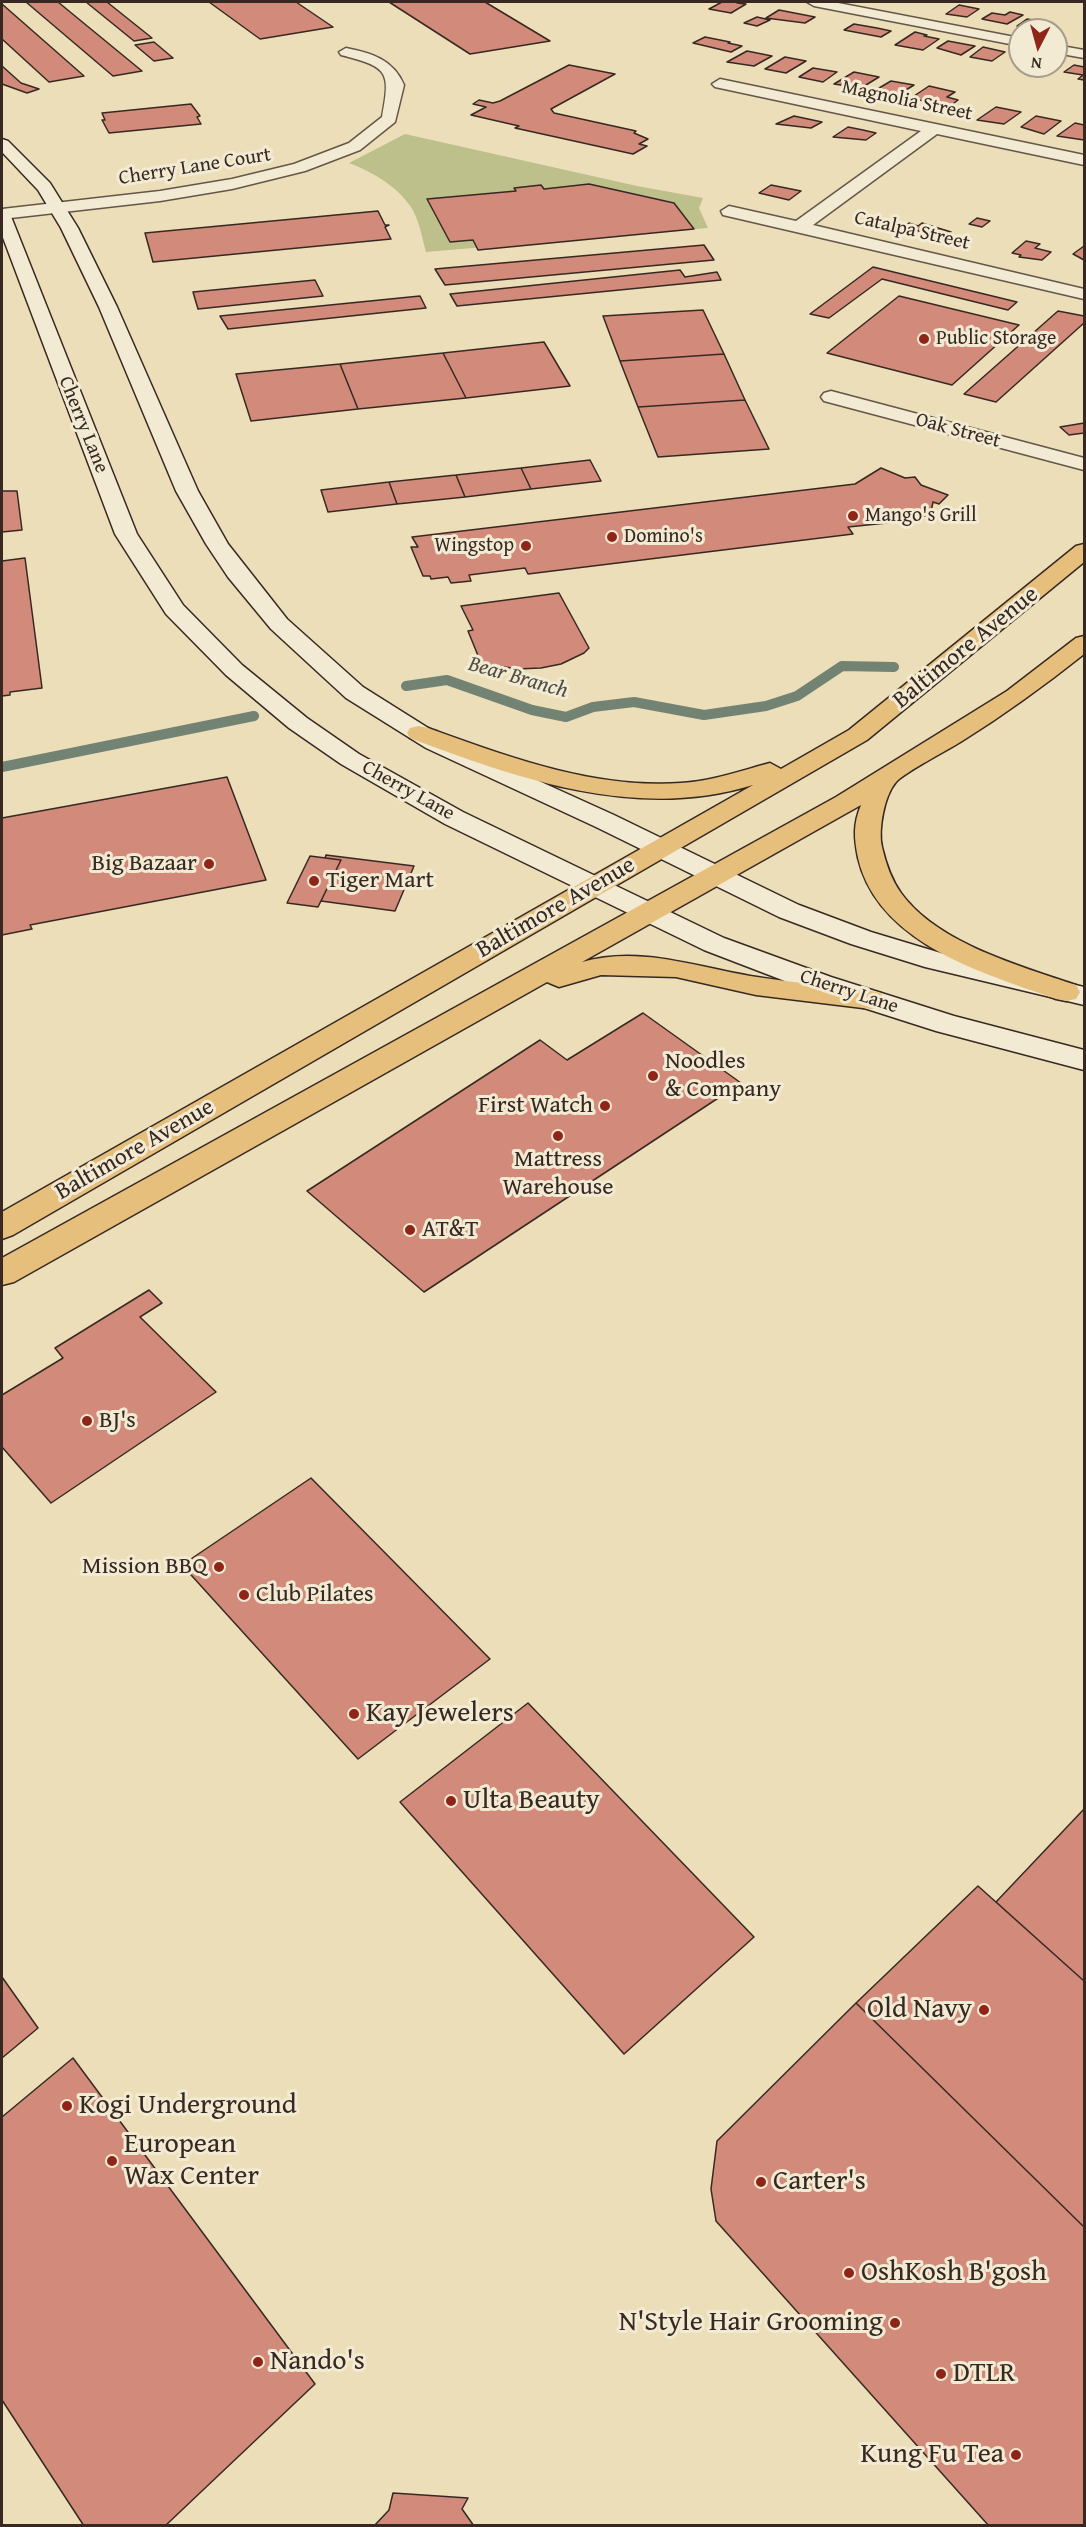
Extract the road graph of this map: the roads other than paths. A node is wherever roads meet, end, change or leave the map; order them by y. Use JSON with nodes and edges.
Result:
{"nodes":[{"id":1,"x":814,"y":2,"type":"edge"},
{"id":2,"x":1008,"y":40,"type":"edge"},
{"id":3,"x":1068,"y":51,"type":"edge"},
{"id":4,"x":346,"y":52,"type":"dead end"},
{"id":5,"x":1084,"y":54,"type":"edge"},
{"id":6,"x":720,"y":84,"type":"dead end"},
{"id":7,"x":934,"y":129,"type":"junction"},
{"id":8,"x":2,"y":144,"type":"edge"},
{"id":9,"x":1084,"y":160,"type":"edge"},
{"id":10,"x":58,"y":208,"type":"junction"},
{"id":11,"x":729,"y":212,"type":"dead end"},
{"id":12,"x":2,"y":214,"type":"edge"},
{"id":13,"x":798,"y":228,"type":"junction"},
{"id":14,"x":1084,"y":294,"type":"edge"},
{"id":15,"x":831,"y":397,"type":"dead end"},
{"id":16,"x":1084,"y":464,"type":"edge"},
{"id":17,"x":1084,"y":551,"type":"edge"},
{"id":18,"x":1084,"y":643,"type":"edge"},
{"id":19,"x":419,"y":733,"type":"junction"},
{"id":20,"x":858,"y":735,"type":"junction"},
{"id":21,"x":885,"y":778,"type":"junction"},
{"id":22,"x":660,"y":849,"type":"junction"},
{"id":23,"x":714,"y":878,"type":"junction"},
{"id":24,"x":595,"y":886,"type":"junction"},
{"id":25,"x":649,"y":914,"type":"junction"},
{"id":26,"x":506,"y":994,"type":"junction"},
{"id":27,"x":1075,"y":994,"type":"edge"},
{"id":28,"x":871,"y":1000,"type":"junction"},
{"id":29,"x":1084,"y":1060,"type":"edge"},
{"id":30,"x":2,"y":1227,"type":"edge"},
{"id":31,"x":2,"y":1273,"type":"edge"}],
"edges":[{"from":1,"to":2,"type":"main road"},
{"from":3,"to":5,"type":"main road"},
{"from":4,"to":10,"type":"main road","name":"Cherry Lane Court"},
{"from":6,"to":7,"type":"main road","name":"Magnolia Street"},
{"from":7,"to":9,"type":"main road","name":"Magnolia Street"},
{"from":7,"to":13,"type":"main road"},
{"from":8,"to":10,"type":"main road"},
{"from":10,"to":12,"type":"main road","name":"Cherry Lane Court"},
{"from":10,"to":19,"type":"main road"},
{"from":11,"to":13,"type":"main road","name":"Catalpa Street"},
{"from":12,"to":24,"type":"main road","name":"Cherry Lane"},
{"from":13,"to":14,"type":"main road","name":"Catalpa Street"},
{"from":15,"to":16,"type":"main road","name":"Oak Street"},
{"from":17,"to":20,"type":"main road","name":"Baltimore Avenue"},
{"from":18,"to":21,"type":"main road","name":"Baltimore Avenue"},
{"from":19,"to":20,"type":"main road"},
{"from":19,"to":22,"type":"main road"},
{"from":20,"to":22,"type":"main road","name":"Baltimore Avenue"},
{"from":21,"to":23,"type":"main road","name":"Baltimore Avenue"},
{"from":21,"to":27,"type":"main road"},
{"from":22,"to":23,"type":"main road"},
{"from":22,"to":24,"type":"main road","name":"Baltimore Avenue"},
{"from":23,"to":25,"type":"main road","name":"Baltimore Avenue"},
{"from":23,"to":27,"type":"main road"},
{"from":24,"to":25,"type":"main road","name":"Cherry Lane"},
{"from":24,"to":30,"type":"main road","name":"Baltimore Avenue"},
{"from":25,"to":26,"type":"main road","name":"Baltimore Avenue"},
{"from":25,"to":28,"type":"main road","name":"Cherry Lane"},
{"from":26,"to":28,"type":"main road"},
{"from":26,"to":31,"type":"main road","name":"Baltimore Avenue"},
{"from":28,"to":29,"type":"main road","name":"Cherry Lane"}]}
